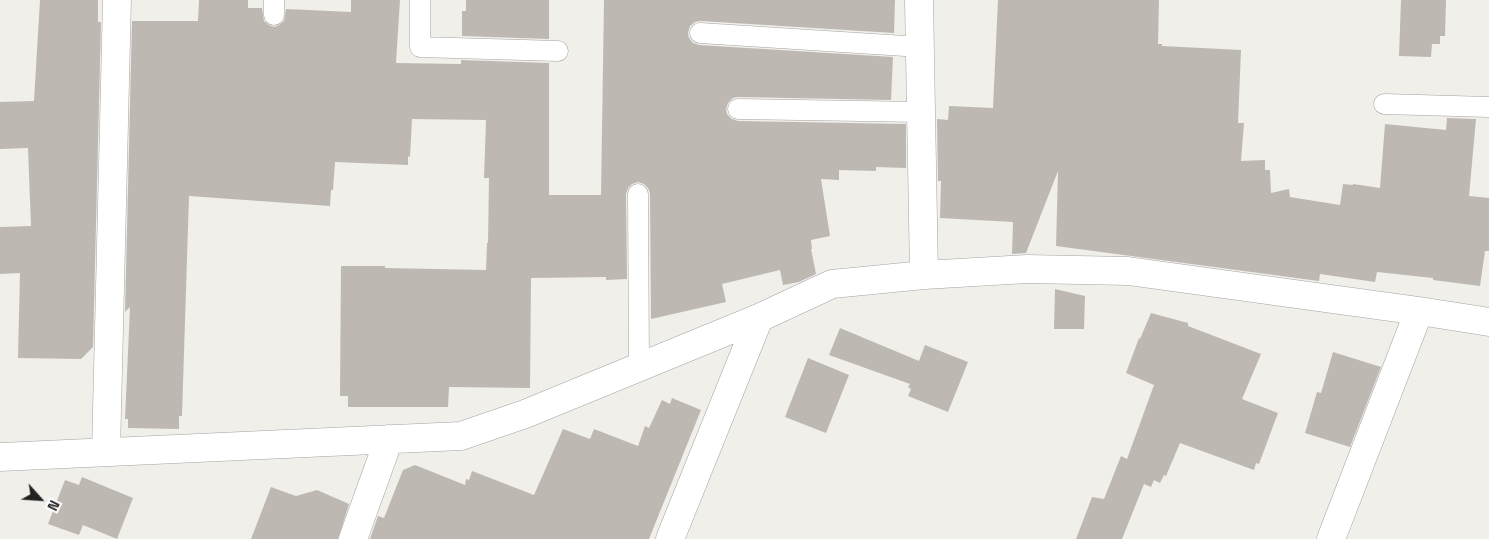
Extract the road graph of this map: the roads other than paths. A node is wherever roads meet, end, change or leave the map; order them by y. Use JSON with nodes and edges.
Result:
{"nodes":[{"id":1,"x":118,"y":0,"type":"edge"},
{"id":2,"x":420,"y":0,"type":"edge"},
{"id":3,"x":919,"y":0,"type":"edge"},
{"id":4,"x":700,"y":33,"type":"dead end"},
{"id":5,"x":921,"y":47,"type":"junction"},
{"id":6,"x":558,"y":52,"type":"dead end"},
{"id":7,"x":1384,"y":104,"type":"dead end"},
{"id":8,"x":1489,"y":107,"type":"edge"},
{"id":9,"x":738,"y":109,"type":"dead end"},
{"id":10,"x":921,"y":112,"type":"junction"},
{"id":11,"x":638,"y":194,"type":"dead end"},
{"id":12,"x":924,"y":275,"type":"junction"},
{"id":13,"x":1419,"y":310,"type":"junction"},
{"id":14,"x":758,"y":318,"type":"junction"},
{"id":15,"x":1489,"y":322,"type":"edge"},
{"id":16,"x":639,"y":367,"type":"junction"},
{"id":17,"x":390,"y":438,"type":"junction"},
{"id":18,"x":106,"y":452,"type":"junction"},
{"id":19,"x":0,"y":457,"type":"edge"},
{"id":20,"x":353,"y":539,"type":"edge"},
{"id":21,"x":670,"y":539,"type":"edge"},
{"id":22,"x":1331,"y":539,"type":"edge"}],
"edges":[{"from":1,"to":18,"type":"street"},
{"from":2,"to":6,"type":"lane"},
{"from":3,"to":5,"type":"street"},
{"from":4,"to":5,"type":"lane"},
{"from":5,"to":10,"type":"street"},
{"from":7,"to":8,"type":"lane"},
{"from":9,"to":10,"type":"lane"},
{"from":10,"to":12,"type":"street"},
{"from":11,"to":16,"type":"lane"},
{"from":12,"to":13,"type":"street"},
{"from":12,"to":14,"type":"street"},
{"from":13,"to":15,"type":"street"},
{"from":13,"to":22,"type":"street"},
{"from":14,"to":16,"type":"street"},
{"from":14,"to":21,"type":"street"},
{"from":16,"to":17,"type":"street"},
{"from":17,"to":18,"type":"street"},
{"from":17,"to":20,"type":"street"},
{"from":18,"to":19,"type":"street"}]}
